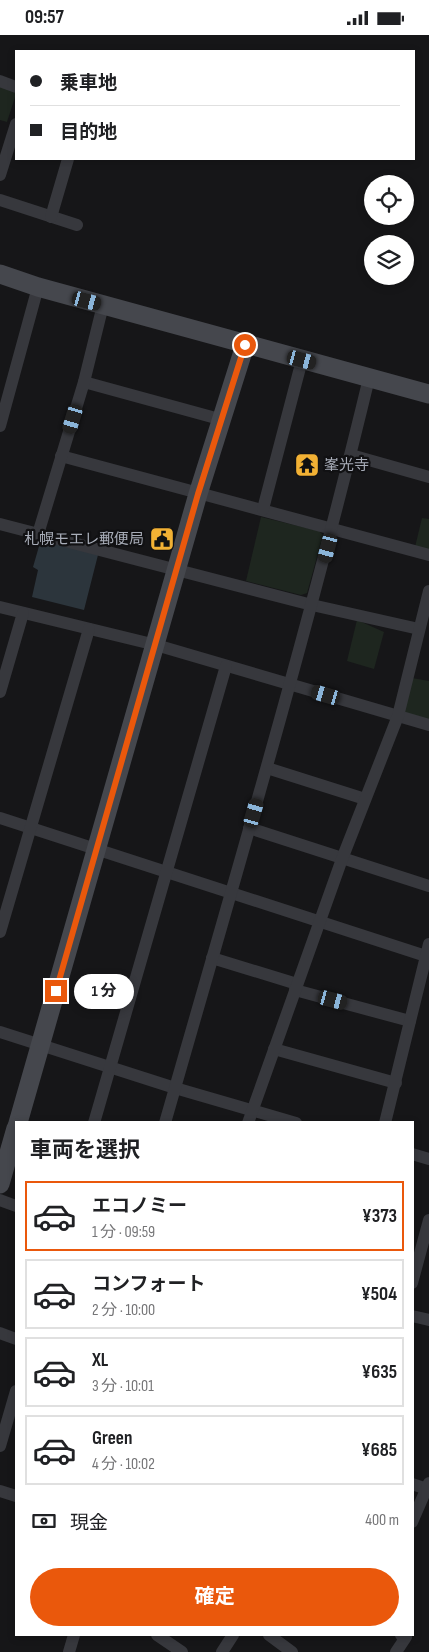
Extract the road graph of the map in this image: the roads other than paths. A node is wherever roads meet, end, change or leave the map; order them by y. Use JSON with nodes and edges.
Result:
{"nodes":[{"id":1,"x":0,"y":81,"type":"edge"},
{"id":2,"x":15,"y":87,"type":"edge"},
{"id":3,"x":15,"y":127,"type":"edge"},
{"id":4,"x":68,"y":160,"type":"edge"},
{"id":5,"x":0,"y":175,"type":"edge"},
{"id":6,"x":0,"y":200,"type":"edge"},
{"id":7,"x":51,"y":217,"type":"junction"},
{"id":8,"x":77,"y":225,"type":"dead end"},
{"id":9,"x":0,"y":274,"type":"edge"},
{"id":10,"x":38,"y":287,"type":"junction"},
{"id":11,"x":103,"y":305,"type":"junction"},
{"id":12,"x":245,"y":345,"type":"junction"},
{"id":13,"x":302,"y":360,"type":"junction"},
{"id":14,"x":369,"y":378,"type":"junction"},
{"id":15,"x":84,"y":382,"type":"junction"},
{"id":16,"x":429,"y":394,"type":"edge"},
{"id":17,"x":222,"y":420,"type":"junction"},
{"id":18,"x":0,"y":426,"type":"edge"},
{"id":19,"x":351,"y":455,"type":"junction"},
{"id":20,"x":61,"y":456,"type":"junction"},
{"id":21,"x":429,"y":477,"type":"edge"},
{"id":22,"x":198,"y":494,"type":"junction"},
{"id":23,"x":263,"y":509,"type":"junction"},
{"id":24,"x":0,"y":524,"type":"edge"},
{"id":25,"x":333,"y":529,"type":"junction"},
{"id":26,"x":38,"y":533,"type":"junction"},
{"id":27,"x":429,"y":555,"type":"edge"},
{"id":28,"x":177,"y":570,"type":"junction"},
{"id":29,"x":429,"y":591,"type":"edge"},
{"id":30,"x":312,"y":605,"type":"junction"},
{"id":31,"x":0,"y":607,"type":"edge"},
{"id":32,"x":23,"y":613,"type":"junction"},
{"id":33,"x":89,"y":629,"type":"junction"},
{"id":34,"x":418,"y":629,"type":"junction"},
{"id":35,"x":156,"y":645,"type":"junction"},
{"id":36,"x":226,"y":666,"type":"junction"},
{"id":37,"x":291,"y":685,"type":"junction"},
{"id":38,"x":0,"y":692,"type":"edge"},
{"id":39,"x":398,"y":716,"type":"junction"},
{"id":40,"x":429,"y":725,"type":"edge"},
{"id":41,"x":267,"y":767,"type":"junction"},
{"id":42,"x":365,"y":799,"type":"junction"},
{"id":43,"x":0,"y":818,"type":"edge"},
{"id":44,"x":30,"y":828,"type":"junction"},
{"id":45,"x":249,"y":829,"type":"junction"},
{"id":46,"x":98,"y":849,"type":"junction"},
{"id":47,"x":342,"y":859,"type":"junction"},
{"id":48,"x":165,"y":871,"type":"junction"},
{"id":49,"x":429,"y":886,"type":"edge"},
{"id":50,"x":230,"y":893,"type":"junction"},
{"id":51,"x":319,"y":922,"type":"junction"},
{"id":52,"x":0,"y":932,"type":"edge"},
{"id":53,"x":428,"y":953,"type":"edge"},
{"id":54,"x":212,"y":958,"type":"junction"},
{"id":55,"x":296,"y":987,"type":"junction"},
{"id":56,"x":410,"y":1021,"type":"junction"},
{"id":57,"x":0,"y":1032,"type":"edge"},
{"id":58,"x":41,"y":1044,"type":"junction"},
{"id":59,"x":274,"y":1049,"type":"junction"},
{"id":60,"x":110,"y":1067,"type":"junction"},
{"id":61,"x":396,"y":1083,"type":"junction"},
{"id":62,"x":175,"y":1088,"type":"junction"},
{"id":63,"x":250,"y":1117,"type":"edge"},
{"id":64,"x":19,"y":1121,"type":"edge"},
{"id":65,"x":95,"y":1121,"type":"edge"},
{"id":66,"x":166,"y":1121,"type":"edge"},
{"id":67,"x":281,"y":1121,"type":"edge"},
{"id":68,"x":386,"y":1121,"type":"edge"},
{"id":69,"x":15,"y":1132,"type":"edge"},
{"id":70,"x":414,"y":1155,"type":"edge"},
{"id":71,"x":429,"y":1159,"type":"edge"},
{"id":72,"x":0,"y":1184,"type":"edge"},
{"id":73,"x":0,"y":1200,"type":"edge"},
{"id":74,"x":15,"y":1206,"type":"edge"},
{"id":75,"x":429,"y":1220,"type":"edge"},
{"id":76,"x":414,"y":1276,"type":"edge"},
{"id":77,"x":414,"y":1316,"type":"edge"},
{"id":78,"x":429,"y":1320,"type":"edge"},
{"id":79,"x":0,"y":1333,"type":"edge"},
{"id":80,"x":15,"y":1339,"type":"edge"},
{"id":81,"x":15,"y":1394,"type":"edge"},
{"id":82,"x":0,"y":1446,"type":"edge"},
{"id":83,"x":414,"y":1484,"type":"edge"},
{"id":84,"x":428,"y":1486,"type":"edge"},
{"id":85,"x":0,"y":1491,"type":"edge"},
{"id":86,"x":15,"y":1496,"type":"edge"},
{"id":87,"x":414,"y":1518,"type":"edge"},
{"id":88,"x":74,"y":1636,"type":"edge"},
{"id":89,"x":158,"y":1636,"type":"edge"},
{"id":90,"x":232,"y":1636,"type":"edge"},
{"id":91,"x":270,"y":1636,"type":"edge"},
{"id":92,"x":404,"y":1636,"type":"edge"},
{"id":93,"x":69,"y":1652,"type":"edge"},
{"id":94,"x":182,"y":1652,"type":"edge"},
{"id":95,"x":222,"y":1652,"type":"edge"},
{"id":96,"x":292,"y":1652,"type":"edge"},
{"id":97,"x":396,"y":1652,"type":"edge"}],
"edges":[{"from":1,"to":2,"type":"street"},
{"from":3,"to":5,"type":"street"},
{"from":4,"to":7,"type":"street"},
{"from":6,"to":7,"type":"street"},
{"from":7,"to":8,"type":"street"},
{"from":9,"to":10,"type":"street"},
{"from":10,"to":11,"type":"street"},
{"from":10,"to":18,"type":"street"},
{"from":11,"to":12,"type":"street"},
{"from":11,"to":15,"type":"street"},
{"from":12,"to":13,"type":"street"},
{"from":12,"to":17,"type":"street"},
{"from":13,"to":14,"type":"street"},
{"from":13,"to":23,"type":"street"},
{"from":14,"to":16,"type":"street"},
{"from":14,"to":19,"type":"street"},
{"from":15,"to":17,"type":"street"},
{"from":15,"to":20,"type":"street"},
{"from":17,"to":22,"type":"street"},
{"from":19,"to":21,"type":"street"},
{"from":19,"to":25,"type":"street"},
{"from":20,"to":22,"type":"street"},
{"from":20,"to":26,"type":"street"},
{"from":22,"to":23,"type":"street"},
{"from":22,"to":28,"type":"street"},
{"from":23,"to":25,"type":"street"},
{"from":24,"to":26,"type":"street"},
{"from":25,"to":27,"type":"street"},
{"from":25,"to":30,"type":"street"},
{"from":26,"to":28,"type":"street"},
{"from":28,"to":30,"type":"street"},
{"from":28,"to":35,"type":"street"},
{"from":29,"to":34,"type":"street"},
{"from":30,"to":34,"type":"street"},
{"from":30,"to":37,"type":"street"},
{"from":31,"to":32,"type":"street"},
{"from":32,"to":33,"type":"street"},
{"from":32,"to":38,"type":"street"},
{"from":33,"to":35,"type":"street"},
{"from":33,"to":44,"type":"street"},
{"from":34,"to":39,"type":"street"},
{"from":35,"to":36,"type":"street"},
{"from":35,"to":46,"type":"street"},
{"from":36,"to":37,"type":"street"},
{"from":36,"to":48,"type":"street"},
{"from":37,"to":39,"type":"street"},
{"from":37,"to":41,"type":"street"},
{"from":39,"to":40,"type":"street"},
{"from":39,"to":42,"type":"street"},
{"from":41,"to":42,"type":"street"},
{"from":41,"to":45,"type":"street"},
{"from":42,"to":47,"type":"street"},
{"from":43,"to":44,"type":"street"},
{"from":44,"to":46,"type":"street"},
{"from":44,"to":52,"type":"street"},
{"from":45,"to":47,"type":"street"},
{"from":45,"to":50,"type":"street"},
{"from":46,"to":48,"type":"street"},
{"from":46,"to":58,"type":"street"},
{"from":47,"to":49,"type":"street"},
{"from":47,"to":51,"type":"street"},
{"from":48,"to":50,"type":"street"},
{"from":48,"to":60,"type":"street"},
{"from":50,"to":51,"type":"street"},
{"from":50,"to":54,"type":"street"},
{"from":51,"to":53,"type":"street"},
{"from":51,"to":55,"type":"street"},
{"from":53,"to":56,"type":"street"},
{"from":54,"to":55,"type":"street"},
{"from":54,"to":62,"type":"street"},
{"from":55,"to":56,"type":"street"},
{"from":55,"to":59,"type":"street"},
{"from":56,"to":61,"type":"street"},
{"from":57,"to":58,"type":"street"},
{"from":58,"to":60,"type":"street"},
{"from":58,"to":64,"type":"street"},
{"from":59,"to":61,"type":"street"},
{"from":59,"to":63,"type":"street"},
{"from":60,"to":62,"type":"street"},
{"from":60,"to":65,"type":"street"},
{"from":61,"to":68,"type":"street"},
{"from":62,"to":63,"type":"street"},
{"from":62,"to":66,"type":"street"},
{"from":63,"to":67,"type":"street"},
{"from":69,"to":72,"type":"street"},
{"from":70,"to":71,"type":"street"},
{"from":73,"to":74,"type":"street"},
{"from":75,"to":76,"type":"street"},
{"from":77,"to":78,"type":"street"},
{"from":79,"to":80,"type":"street"},
{"from":81,"to":82,"type":"street"},
{"from":83,"to":84,"type":"street"},
{"from":84,"to":87,"type":"street"},
{"from":85,"to":86,"type":"street"},
{"from":88,"to":93,"type":"street"},
{"from":89,"to":94,"type":"street"},
{"from":90,"to":95,"type":"street"},
{"from":91,"to":96,"type":"street"},
{"from":92,"to":97,"type":"street"}]}
